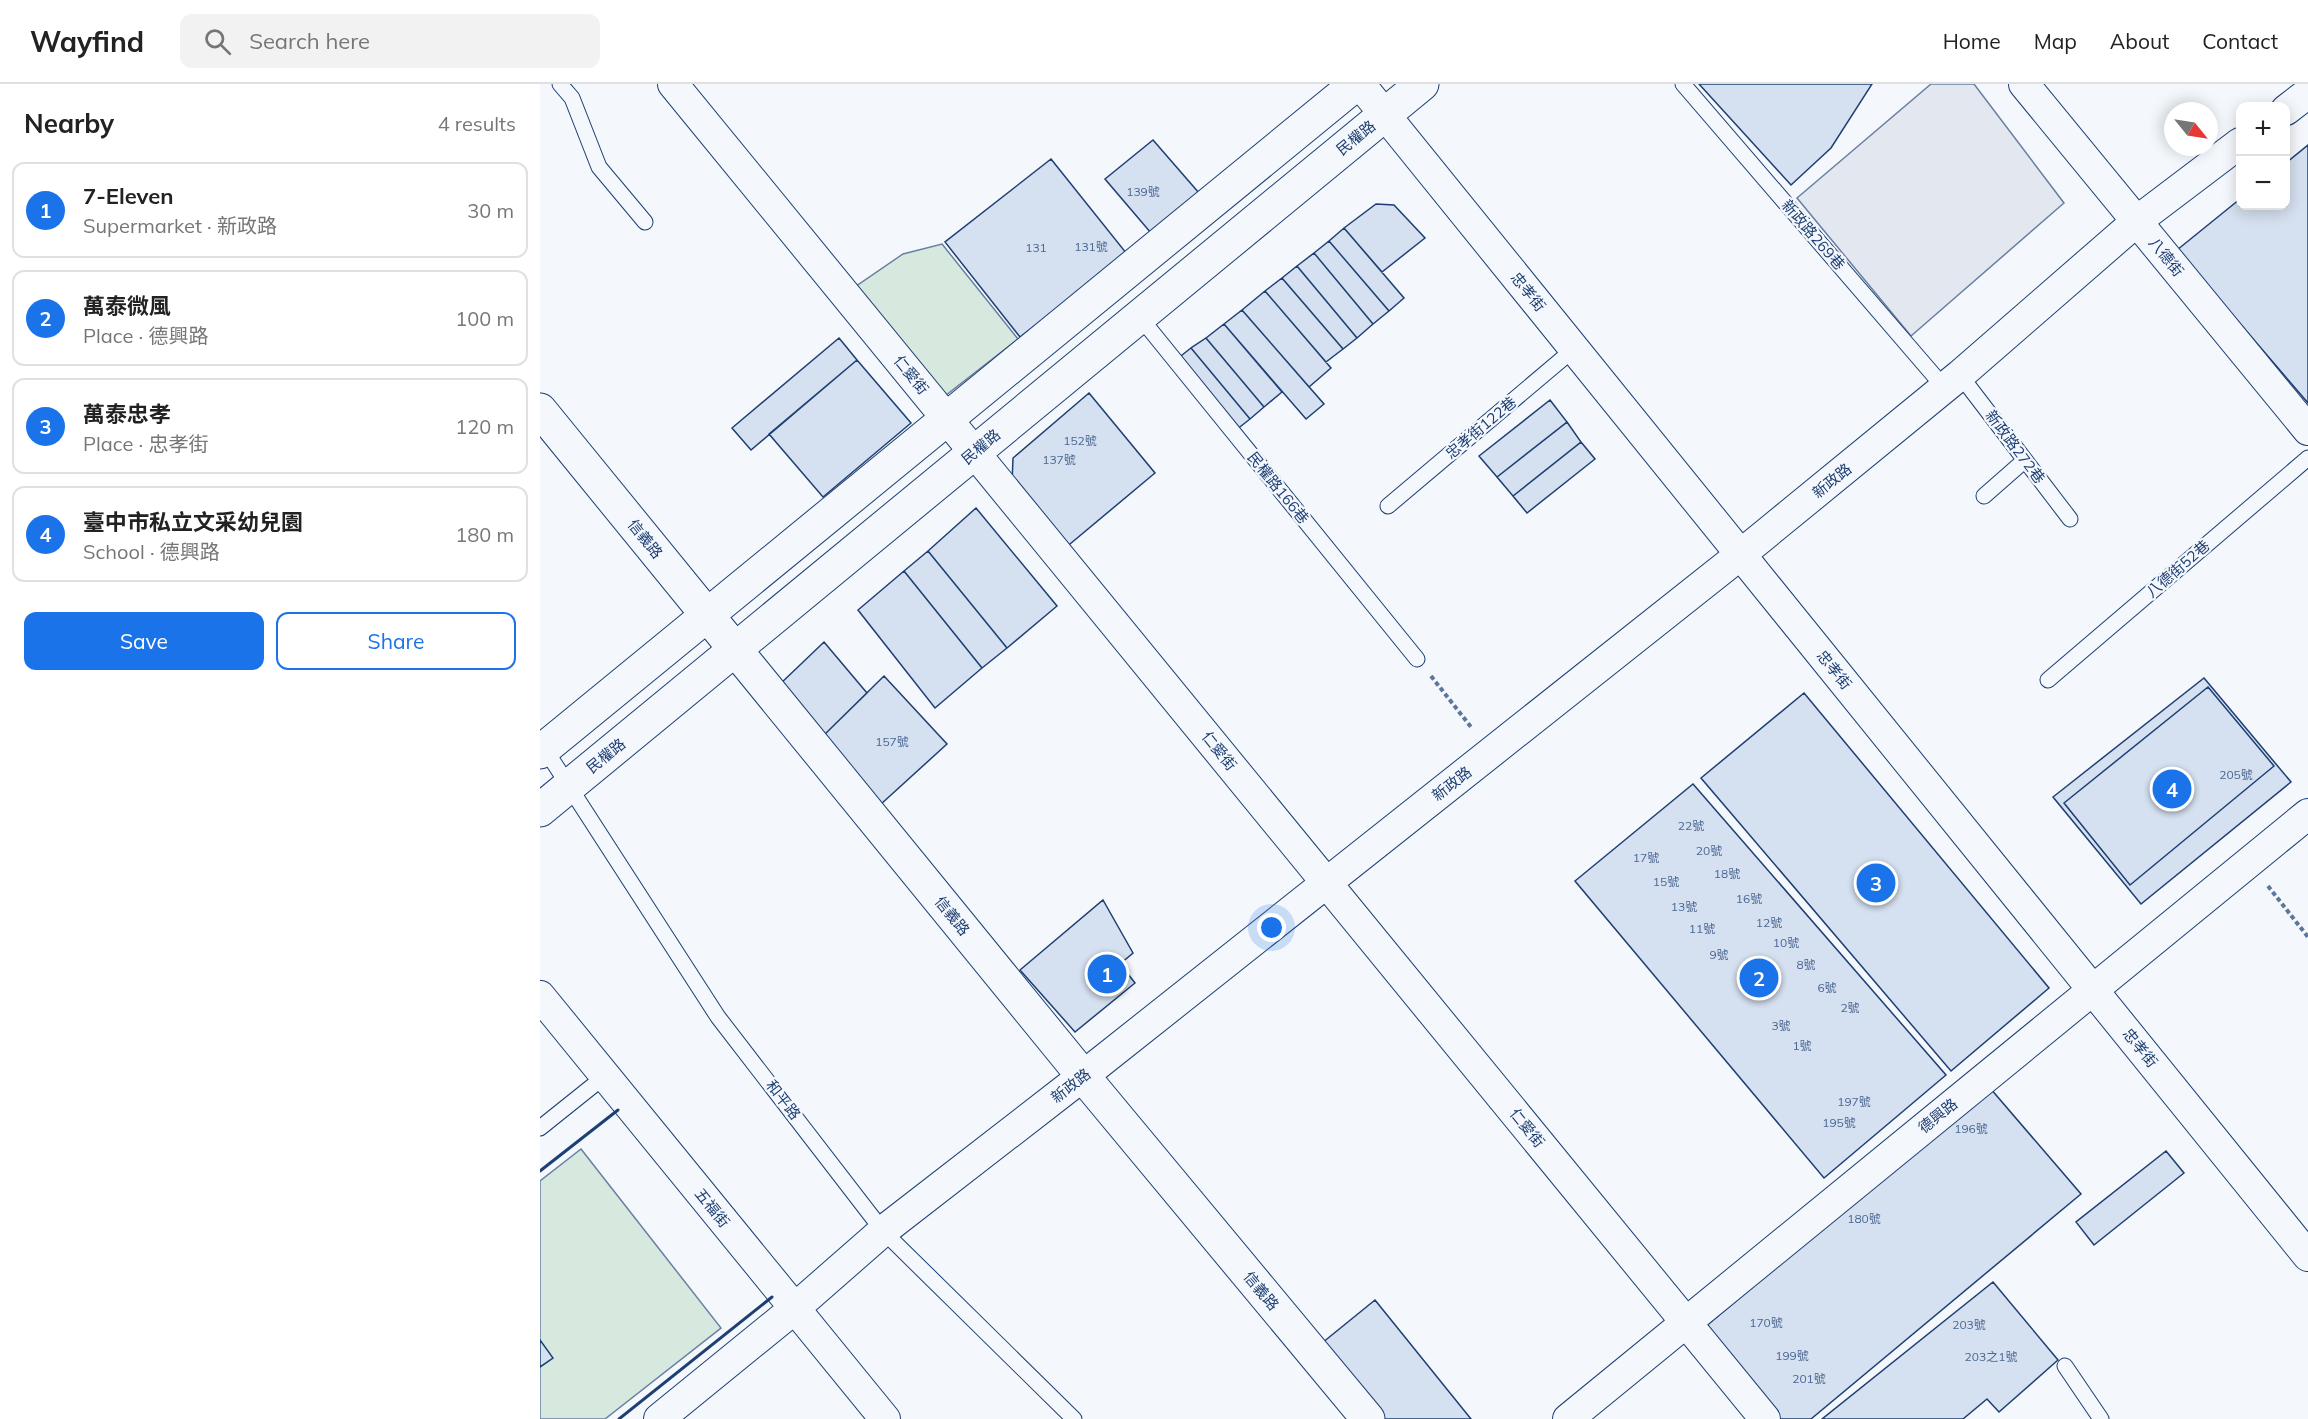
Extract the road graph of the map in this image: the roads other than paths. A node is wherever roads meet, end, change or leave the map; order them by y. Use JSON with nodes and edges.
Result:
{"nodes":[{"id":1,"x":560,"y":84,"type":"edge"},
{"id":2,"x":673,"y":84,"type":"edge"},
{"id":3,"x":1358,"y":84,"type":"edge"},
{"id":4,"x":1422,"y":84,"type":"edge"},
{"id":5,"x":1683,"y":84,"type":"edge"},
{"id":6,"x":2024,"y":84,"type":"edge"},
{"id":7,"x":2308,"y":93,"type":"edge"},
{"id":8,"x":2290,"y":107,"type":"edge"},
{"id":9,"x":1384,"y":115,"type":"junction"},
{"id":10,"x":2236,"y":148,"type":"edge"},
{"id":11,"x":2137,"y":221,"type":"junction"},
{"id":12,"x":645,"y":222,"type":"dead end"},
{"id":13,"x":1139,"y":316,"type":"junction"},
{"id":14,"x":1574,"y":349,"type":"junction"},
{"id":15,"x":1952,"y":380,"type":"junction"},
{"id":16,"x":540,"y":410,"type":"edge"},
{"id":17,"x":947,"y":419,"type":"junction"},
{"id":18,"x":2308,"y":430,"type":"edge"},
{"id":19,"x":974,"y":453,"type":"junction"},
{"id":20,"x":2308,"y":458,"type":"edge"},
{"id":21,"x":2025,"y":460,"type":"junction"},
{"id":22,"x":1984,"y":496,"type":"dead end"},
{"id":23,"x":1388,"y":506,"type":"dead end"},
{"id":24,"x":2070,"y":519,"type":"dead end"},
{"id":25,"x":1740,"y":555,"type":"junction"},
{"id":26,"x":707,"y":615,"type":"junction"},
{"id":27,"x":735,"y":649,"type":"junction"},
{"id":28,"x":1417,"y":659,"type":"road end"},
{"id":29,"x":2048,"y":680,"type":"dead end"},
{"id":30,"x":542,"y":747,"type":"edge"},
{"id":31,"x":569,"y":786,"type":"junction"},
{"id":32,"x":540,"y":810,"type":"edge"},
{"id":33,"x":2308,"y":814,"type":"edge"},
{"id":34,"x":1327,"y":883,"type":"junction"},
{"id":35,"x":2093,"y":990,"type":"junction"},
{"id":36,"x":540,"y":996,"type":"edge"},
{"id":37,"x":605,"y":1076,"type":"junction"},
{"id":38,"x":1083,"y":1076,"type":"junction"},
{"id":39,"x":540,"y":1128,"type":"edge"},
{"id":40,"x":883,"y":1231,"type":"junction"},
{"id":41,"x":2308,"y":1256,"type":"edge"},
{"id":42,"x":794,"y":1309,"type":"junction"},
{"id":43,"x":1686,"y":1323,"type":"junction"},
{"id":44,"x":2065,"y":1366,"type":"dead end"},
{"id":45,"x":659,"y":1419,"type":"edge"},
{"id":46,"x":885,"y":1419,"type":"edge"},
{"id":47,"x":1074,"y":1419,"type":"edge"},
{"id":48,"x":1368,"y":1419,"type":"edge"},
{"id":49,"x":1568,"y":1419,"type":"edge"},
{"id":50,"x":1765,"y":1419,"type":"edge"},
{"id":51,"x":2101,"y":1419,"type":"edge"}],
"edges":[{"from":1,"to":12,"type":"lane"},
{"from":2,"to":17,"type":"street","name":"仁愛街"},
{"from":3,"to":9,"type":"street","name":"忠孝街"},
{"from":3,"to":17,"type":"street"},
{"from":4,"to":9,"type":"street","name":"民權路"},
{"from":5,"to":15,"type":"lane","name":"新政路269巷"},
{"from":6,"to":11,"type":"street","name":"八德街"},
{"from":7,"to":8,"type":"street"},
{"from":9,"to":13,"type":"street","name":"民權路"},
{"from":9,"to":14,"type":"street","name":"忠孝街"},
{"from":10,"to":11,"type":"street","name":"新政路"},
{"from":11,"to":15,"type":"street","name":"新政路"},
{"from":11,"to":18,"type":"street","name":"八德街"},
{"from":13,"to":19,"type":"street","name":"民權路"},
{"from":13,"to":28,"type":"lane","name":"民權路166巷"},
{"from":14,"to":23,"type":"lane","name":"忠孝街122巷"},
{"from":14,"to":25,"type":"street","name":"忠孝街"},
{"from":15,"to":21,"type":"lane","name":"新政路272巷"},
{"from":15,"to":25,"type":"street","name":"新政路"},
{"from":16,"to":26,"type":"street","name":"信義路"},
{"from":17,"to":19,"type":"street","name":"仁愛街"},
{"from":17,"to":26,"type":"street"},
{"from":19,"to":27,"type":"street","name":"民權路"},
{"from":19,"to":34,"type":"street","name":"仁愛街"},
{"from":20,"to":29,"type":"lane","name":"八德街52巷"},
{"from":21,"to":22,"type":"lane"},
{"from":21,"to":24,"type":"lane","name":"新政路272巷"},
{"from":25,"to":34,"type":"street","name":"新政路"},
{"from":25,"to":35,"type":"street","name":"忠孝街"},
{"from":26,"to":27,"type":"street","name":"信義路"},
{"from":26,"to":30,"type":"street"},
{"from":27,"to":31,"type":"street","name":"民權路"},
{"from":27,"to":38,"type":"street","name":"信義路"},
{"from":30,"to":31,"type":"lane","name":"和平路"},
{"from":31,"to":32,"type":"street","name":"民權路"},
{"from":31,"to":40,"type":"lane","name":"和平路"},
{"from":33,"to":35,"type":"street","name":"德興路"},
{"from":34,"to":38,"type":"street","name":"新政路"},
{"from":34,"to":43,"type":"street","name":"仁愛街"},
{"from":35,"to":41,"type":"street","name":"忠孝街"},
{"from":35,"to":43,"type":"street","name":"德興路"},
{"from":36,"to":37,"type":"street","name":"五福街"},
{"from":37,"to":39,"type":"lane"},
{"from":37,"to":42,"type":"street","name":"五福街"},
{"from":38,"to":40,"type":"street","name":"新政路"},
{"from":38,"to":48,"type":"street","name":"信義路"},
{"from":40,"to":42,"type":"street","name":"新政路"},
{"from":40,"to":47,"type":"lane","name":"和平路"},
{"from":42,"to":45,"type":"street","name":"新政路"},
{"from":42,"to":46,"type":"street","name":"五福街"},
{"from":43,"to":49,"type":"street","name":"德興路"},
{"from":43,"to":50,"type":"street","name":"仁愛街"},
{"from":44,"to":51,"type":"lane"}]}
